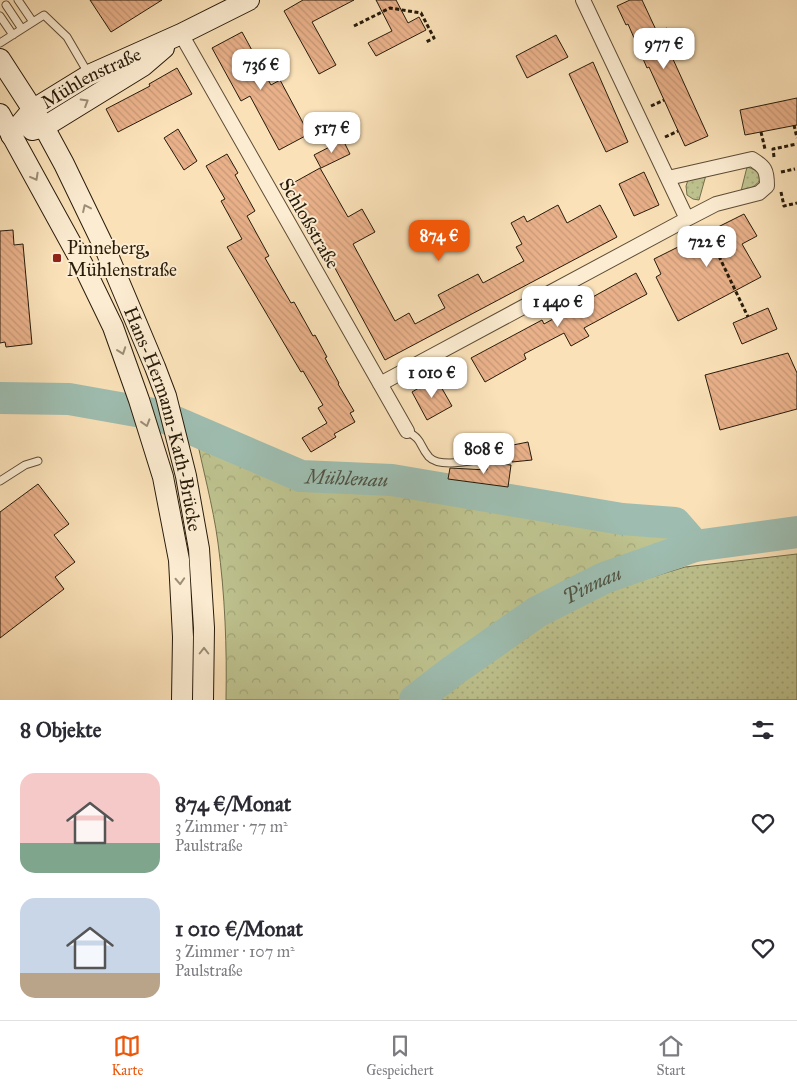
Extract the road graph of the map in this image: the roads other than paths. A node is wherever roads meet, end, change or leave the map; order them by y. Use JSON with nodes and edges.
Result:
{"nodes":[{"id":1,"x":18,"y":0,"type":"edge"},
{"id":2,"x":249,"y":0,"type":"edge"},
{"id":3,"x":583,"y":0,"type":"edge"},
{"id":4,"x":6,"y":5,"type":"dead end"},
{"id":5,"x":0,"y":16,"type":"edge"},
{"id":6,"x":33,"y":22,"type":"junction"},
{"id":7,"x":22,"y":29,"type":"junction"},
{"id":8,"x":181,"y":34,"type":"junction"},
{"id":9,"x":13,"y":35,"type":"junction"},
{"id":10,"x":0,"y":43,"type":"edge"},
{"id":11,"x":0,"y":59,"type":"edge"},
{"id":12,"x":89,"y":75,"type":"junction"},
{"id":13,"x":32,"y":110,"type":"junction"},
{"id":14,"x":0,"y":114,"type":"edge"},
{"id":15,"x":44,"y":127,"type":"junction"},
{"id":16,"x":6,"y":138,"type":"edge"},
{"id":17,"x":668,"y":178,"type":"junction"},
{"id":18,"x":692,"y":216,"type":"junction"},
{"id":19,"x":380,"y":384,"type":"junction"},
{"id":20,"x":407,"y":431,"type":"joint"},
{"id":21,"x":500,"y":456,"type":"dead end"},
{"id":22,"x":38,"y":461,"type":"dead end"},
{"id":23,"x":0,"y":481,"type":"edge"},
{"id":24,"x":182,"y":700,"type":"edge"},
{"id":25,"x":203,"y":700,"type":"edge"}],
"edges":[{"from":1,"to":6,"type":"lane"},
{"from":2,"to":8,"type":"main road","name":"Mühlenstraße"},
{"from":3,"to":17,"type":"street"},
{"from":4,"to":7,"type":"lane"},
{"from":5,"to":9,"type":"lane"},
{"from":6,"to":7,"type":"lane"},
{"from":6,"to":12,"type":"lane"},
{"from":7,"to":9,"type":"lane"},
{"from":8,"to":12,"type":"main road","name":"Mühlenstraße"},
{"from":15,"to":8,"type":"main road","name":"Mühlenstraße","one_way":true},
{"from":8,"to":19,"type":"street","name":"Schloßstraße"},
{"from":9,"to":10,"type":"lane"},
{"from":11,"to":13,"type":"main road","name":"Hans-Hermann-Kath-Brücke"},
{"from":12,"to":13,"type":"main road","name":"Mühlenstraße"},
{"from":13,"to":15,"type":"main road","name":"Hans-Hermann-Kath-Brücke"},
{"from":13,"to":16,"type":"main road","name":"Mühlenstraße"},
{"from":14,"to":16,"type":"main road","name":"Hans-Hermann-Kath-Brücke"},
{"from":15,"to":16,"type":"main road","name":"Mühlenstraße"},
{"from":25,"to":15,"type":"main road","name":"Hans-Hermann-Kath-Brücke","one_way":true},
{"from":16,"to":24,"type":"main road","name":"Hans-Hermann-Kath-Brücke","one_way":true},
{"from":17,"to":18,"type":"street"},
{"from":17,"to":18,"type":"street"},
{"from":18,"to":19,"type":"street"},
{"from":19,"to":20,"type":"street","name":"Schloßstraße"},
{"from":20,"to":21,"type":"lane"},
{"from":22,"to":23,"type":"lane"}]}
